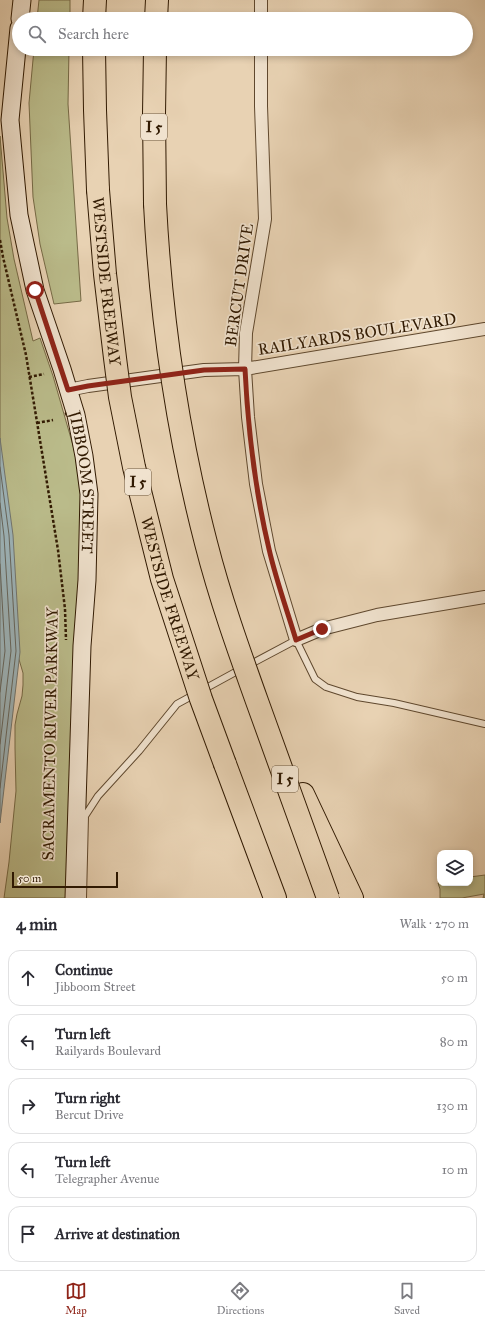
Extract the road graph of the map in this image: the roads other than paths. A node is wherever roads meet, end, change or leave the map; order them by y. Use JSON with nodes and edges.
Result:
{"nodes":[{"id":1,"x":22,"y":0,"type":"edge"},
{"id":2,"x":95,"y":0,"type":"edge"},
{"id":3,"x":157,"y":0,"type":"edge"},
{"id":4,"x":261,"y":0,"type":"edge"},
{"id":5,"x":21,"y":12,"type":"edge"},
{"id":6,"x":94,"y":12,"type":"edge"},
{"id":7,"x":156,"y":12,"type":"edge"},
{"id":8,"x":261,"y":12,"type":"edge"},
{"id":9,"x":16,"y":56,"type":"edge"},
{"id":10,"x":94,"y":56,"type":"edge"},
{"id":11,"x":155,"y":56,"type":"edge"},
{"id":12,"x":261,"y":56,"type":"edge"},
{"id":13,"x":485,"y":330,"type":"edge"},
{"id":14,"x":245,"y":369,"type":"junction"},
{"id":15,"x":68,"y":390,"type":"junction"},
{"id":16,"x":485,"y":597,"type":"edge"},
{"id":17,"x":296,"y":640,"type":"junction"},
{"id":18,"x":243,"y":661,"type":"junction"},
{"id":19,"x":485,"y":724,"type":"edge"},
{"id":20,"x":74,"y":898,"type":"edge"},
{"id":21,"x":82,"y":898,"type":"edge"},
{"id":22,"x":275,"y":898,"type":"edge"},
{"id":23,"x":328,"y":898,"type":"edge"},
{"id":24,"x":352,"y":898,"type":"edge"}],
"edges":[{"from":1,"to":5,"type":"street"},
{"from":2,"to":6,"type":"highway"},
{"from":3,"to":7,"type":"highway"},
{"from":4,"to":8,"type":"street"},
{"from":9,"to":15,"type":"street","name":"JIBBOOM STREET"},
{"from":10,"to":22,"type":"highway","name":"WESTSIDE FREEWAY","number":"I 5","bridge":true},
{"from":11,"to":18,"type":"highway","number":"I 5","bridge":true},
{"from":12,"to":14,"type":"street","name":"BERCUT DRIVE"},
{"from":13,"to":14,"type":"street","name":"RAILYARDS BOULEVARD"},
{"from":14,"to":15,"type":"street","name":"RAILYARDS BOULEVARD"},
{"from":14,"to":17,"type":"street","name":"BERCUT DRIVE"},
{"from":15,"to":20,"type":"street","name":"JIBBOOM STREET"},
{"from":16,"to":17,"type":"street"},
{"from":17,"to":19,"type":"lane"},
{"from":17,"to":21,"type":"lane"},
{"from":18,"to":23,"type":"highway","number":"I 5","bridge":true},
{"from":18,"to":24,"type":"highway","bridge":true}]}
